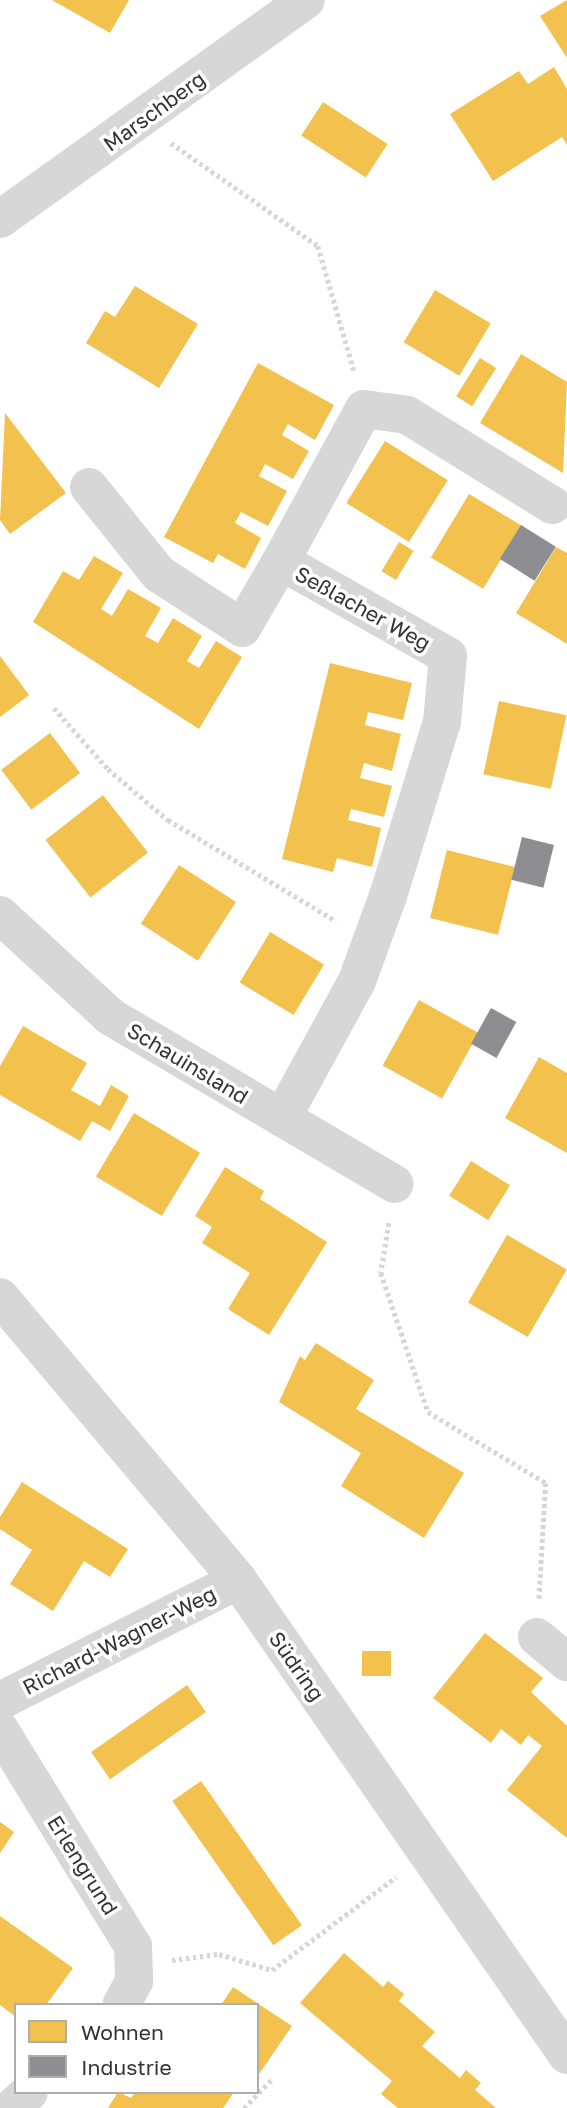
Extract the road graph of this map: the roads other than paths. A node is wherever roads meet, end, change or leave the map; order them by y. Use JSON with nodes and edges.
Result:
{"nodes":[{"id":1,"x":306,"y":0,"type":"edge"},
{"id":2,"x":5,"y":207,"type":"edge"},
{"id":3,"x":89,"y":487,"type":"dead end"},
{"id":4,"x":552,"y":505,"type":"dead end"},
{"id":5,"x":281,"y":561,"type":"junction"},
{"id":6,"x":0,"y":915,"type":"edge"},
{"id":7,"x":282,"y":1118,"type":"junction"},
{"id":8,"x":395,"y":1184,"type":"road end"},
{"id":9,"x":0,"y":1297,"type":"edge"},
{"id":10,"x":237,"y":1580,"type":"junction"},
{"id":11,"x":537,"y":1637,"type":"road end"},
{"id":12,"x":567,"y":1662,"type":"edge"},
{"id":13,"x":0,"y":1701,"type":"edge"},
{"id":14,"x":0,"y":1730,"type":"edge"},
{"id":15,"x":122,"y":2003,"type":"edge"},
{"id":16,"x":567,"y":2055,"type":"edge"},
{"id":17,"x":27,"y":2094,"type":"edge"},
{"id":18,"x":12,"y":2108,"type":"edge"}],
"edges":[{"from":1,"to":2,"type":"street","name":"Marschberg"},
{"from":3,"to":5,"type":"street"},
{"from":4,"to":5,"type":"street","name":"Seßlacher Weg"},
{"from":5,"to":7,"type":"street","name":"Seßlacher Weg"},
{"from":6,"to":7,"type":"street","name":"Schauinsland"},
{"from":7,"to":8,"type":"street","name":"Schauinsland"},
{"from":9,"to":10,"type":"street","name":"Südring"},
{"from":10,"to":13,"type":"street","name":"Richard-Wagner-Weg"},
{"from":10,"to":16,"type":"street","name":"Südring"},
{"from":11,"to":12,"type":"street"},
{"from":14,"to":15,"type":"street","name":"Erlengrund"},
{"from":17,"to":18,"type":"street"}]}
